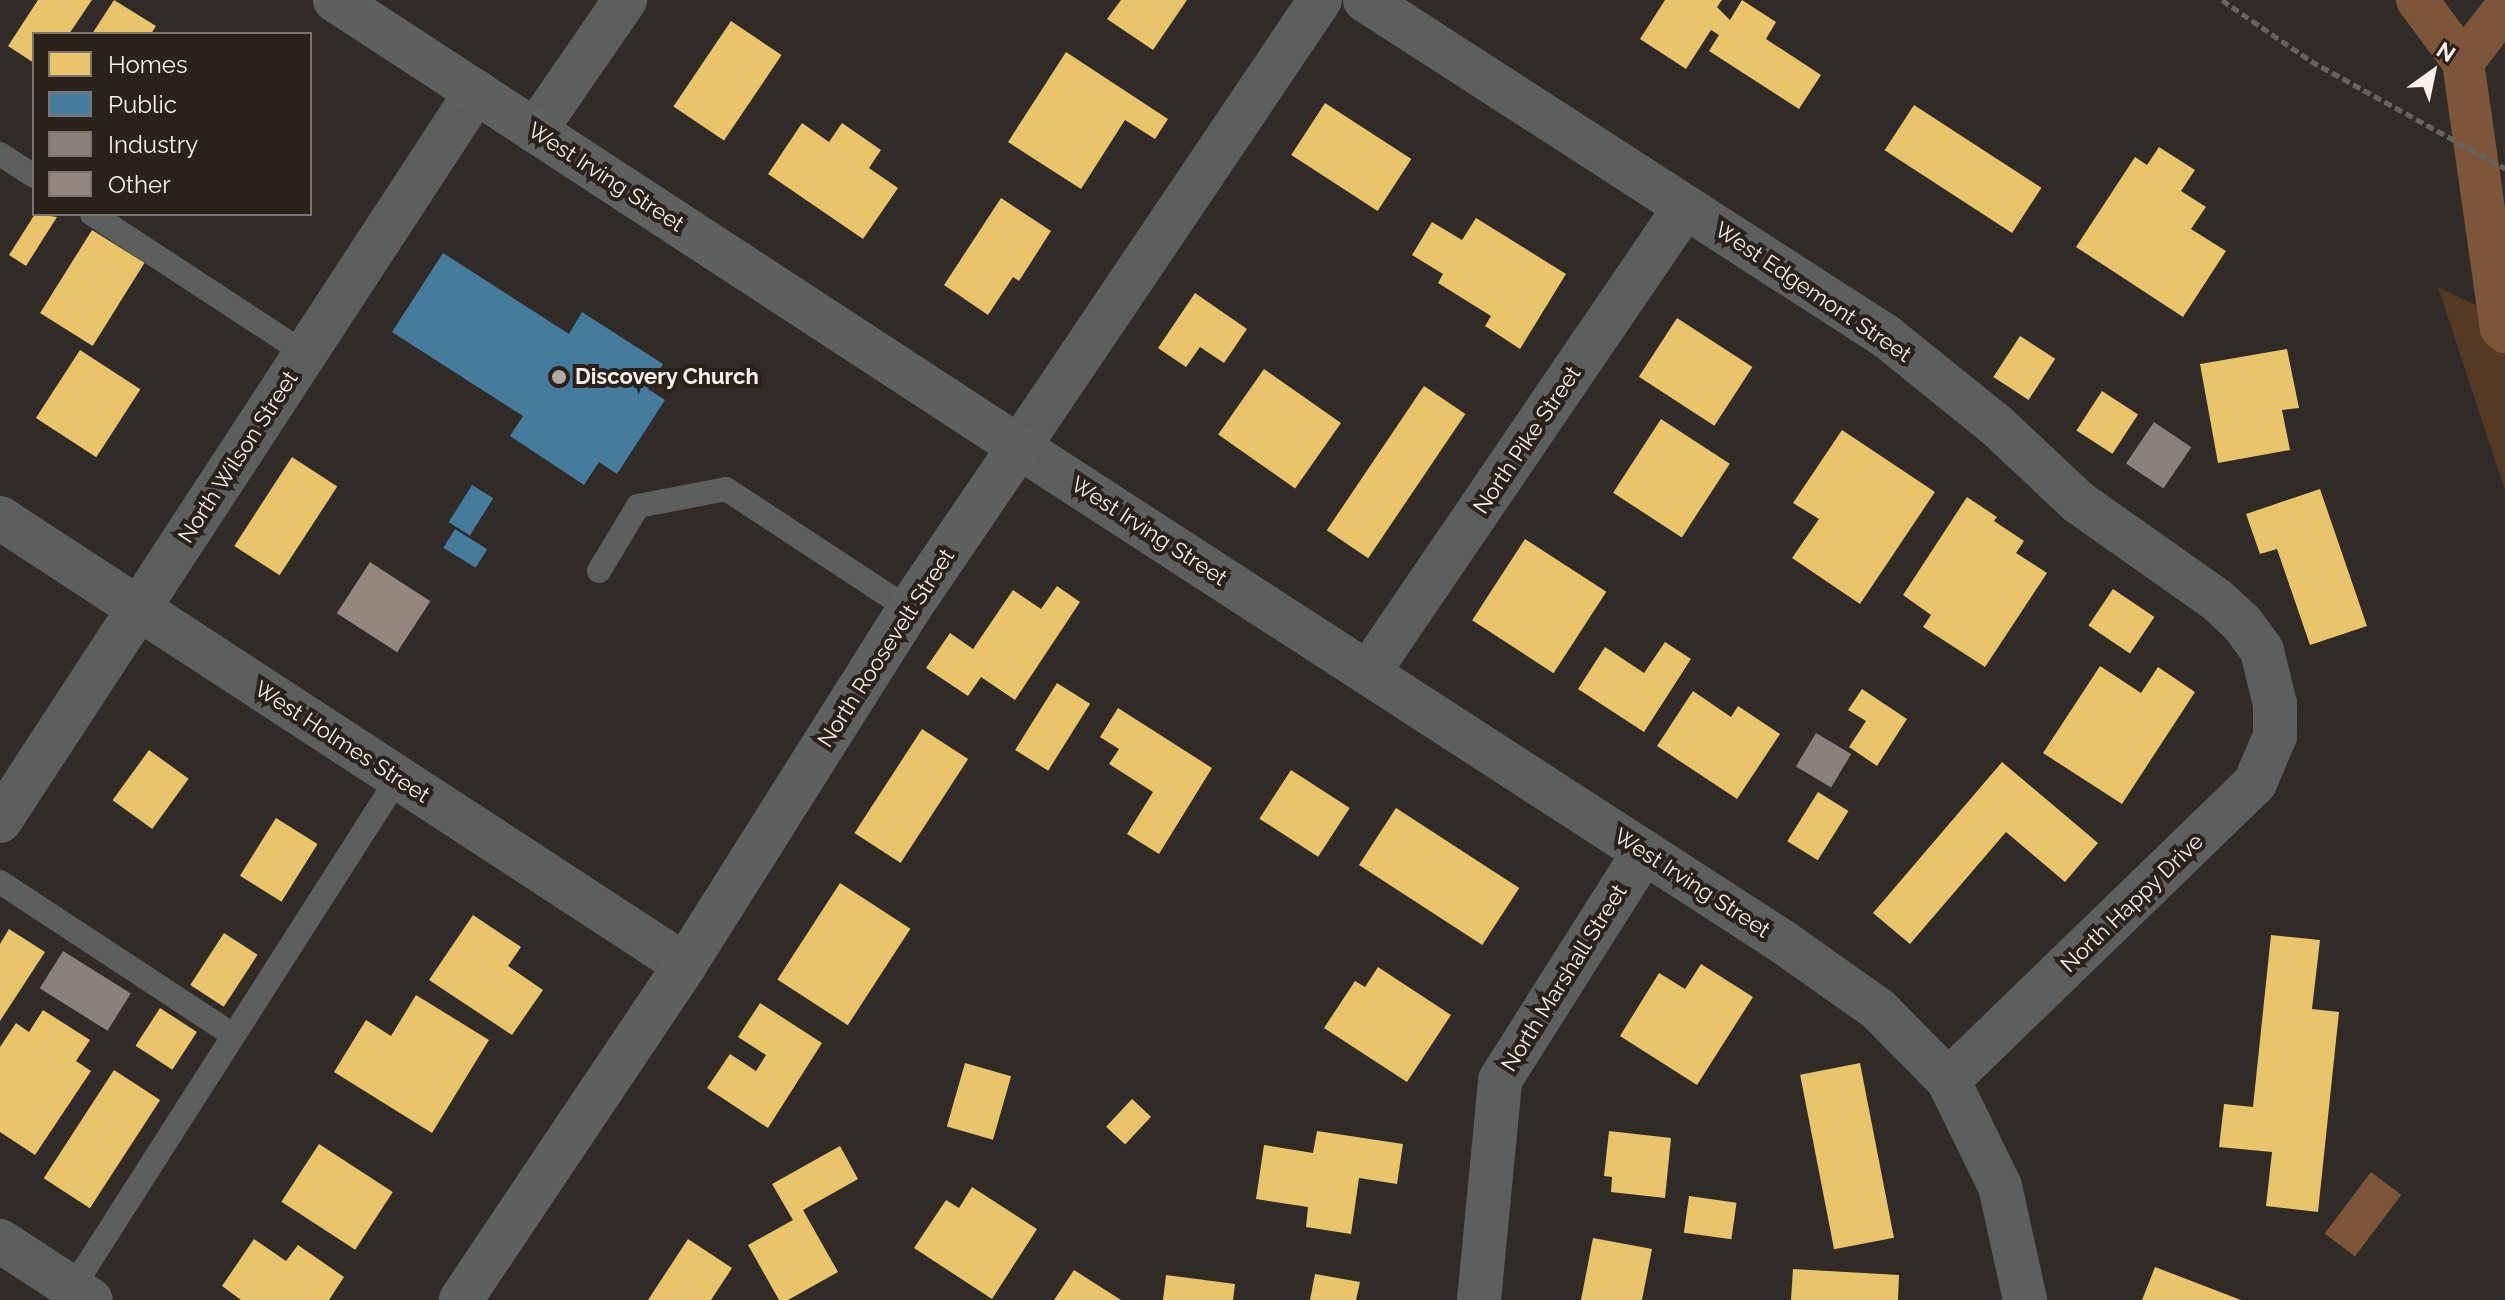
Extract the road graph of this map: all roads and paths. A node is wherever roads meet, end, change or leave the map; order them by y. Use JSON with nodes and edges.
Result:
{"nodes":[{"id":1,"x":335,"y":0,"type":"edge"},
{"id":2,"x":625,"y":0,"type":"edge"},
{"id":3,"x":1320,"y":0,"type":"edge"},
{"id":4,"x":1365,"y":0,"type":"edge"},
{"id":5,"x":2222,"y":0,"type":"edge"},
{"id":6,"x":476,"y":92,"type":"junction"},
{"id":7,"x":535,"y":131,"type":"junction"},
{"id":8,"x":0,"y":154,"type":"edge"},
{"id":9,"x":2505,"y":168,"type":"edge"},
{"id":10,"x":32,"y":175,"type":"edge"},
{"id":11,"x":1685,"y":207,"type":"junction"},
{"id":12,"x":95,"y":216,"type":"edge"},
{"id":13,"x":306,"y":354,"type":"junction"},
{"id":14,"x":1019,"y":447,"type":"junction"},
{"id":15,"x":0,"y":518,"type":"edge"},
{"id":16,"x":599,"y":571,"type":"dead end"},
{"id":17,"x":138,"y":609,"type":"junction"},
{"id":18,"x":909,"y":609,"type":"junction"},
{"id":19,"x":1368,"y":673,"type":"junction"},
{"id":20,"x":2275,"y":704,"type":"joint"},
{"id":21,"x":398,"y":778,"type":"junction"},
{"id":22,"x":0,"y":821,"type":"edge"},
{"id":23,"x":1644,"y":852,"type":"junction"},
{"id":24,"x":0,"y":882,"type":"edge"},
{"id":25,"x":685,"y":965,"type":"junction"},
{"id":26,"x":233,"y":1035,"type":"junction"},
{"id":27,"x":1948,"y":1080,"type":"junction"},
{"id":28,"x":0,"y":1241,"type":"edge"},
{"id":29,"x":76,"y":1296,"type":"edge"},
{"id":30,"x":461,"y":1300,"type":"edge"},
{"id":31,"x":1479,"y":1300,"type":"edge"},
{"id":32,"x":2025,"y":1300,"type":"edge"}],
"edges":[{"from":1,"to":6,"type":"street","name":"West Irving Street"},
{"from":2,"to":7,"type":"street"},
{"from":3,"to":14,"type":"street","name":"North Roosevelt Street"},
{"from":4,"to":11,"type":"street","name":"West Edgemont Street"},
{"from":5,"to":9,"type":"path"},
{"from":6,"to":7,"type":"street","name":"West Irving Street"},
{"from":6,"to":13,"type":"street","name":"North Wilson Street"},
{"from":7,"to":14,"type":"street","name":"West Irving Street"},
{"from":8,"to":10,"type":"lane"},
{"from":11,"to":19,"type":"street","name":"North Pike Street"},
{"from":11,"to":20,"type":"street","name":"West Edgemont Street"},
{"from":12,"to":13,"type":"lane"},
{"from":13,"to":17,"type":"street","name":"North Wilson Street"},
{"from":14,"to":18,"type":"street","name":"North Roosevelt Street"},
{"from":14,"to":19,"type":"street","name":"West Irving Street"},
{"from":15,"to":17,"type":"street","name":"West Holmes Street"},
{"from":16,"to":18,"type":"lane"},
{"from":17,"to":21,"type":"street","name":"West Holmes Street"},
{"from":17,"to":22,"type":"street","name":"North Wilson Street"},
{"from":18,"to":25,"type":"street","name":"North Roosevelt Street"},
{"from":19,"to":23,"type":"street","name":"West Irving Street"},
{"from":20,"to":27,"type":"street","name":"North Happy Drive"},
{"from":21,"to":25,"type":"street","name":"West Holmes Street"},
{"from":21,"to":26,"type":"lane"},
{"from":23,"to":27,"type":"street","name":"West Irving Street"},
{"from":23,"to":31,"type":"street","name":"North Marshall Street"},
{"from":24,"to":26,"type":"lane"},
{"from":25,"to":30,"type":"street","name":"North Roosevelt Street"},
{"from":26,"to":29,"type":"lane"},
{"from":27,"to":32,"type":"street","name":"West Irving Street"},
{"from":28,"to":29,"type":"street"}]}
